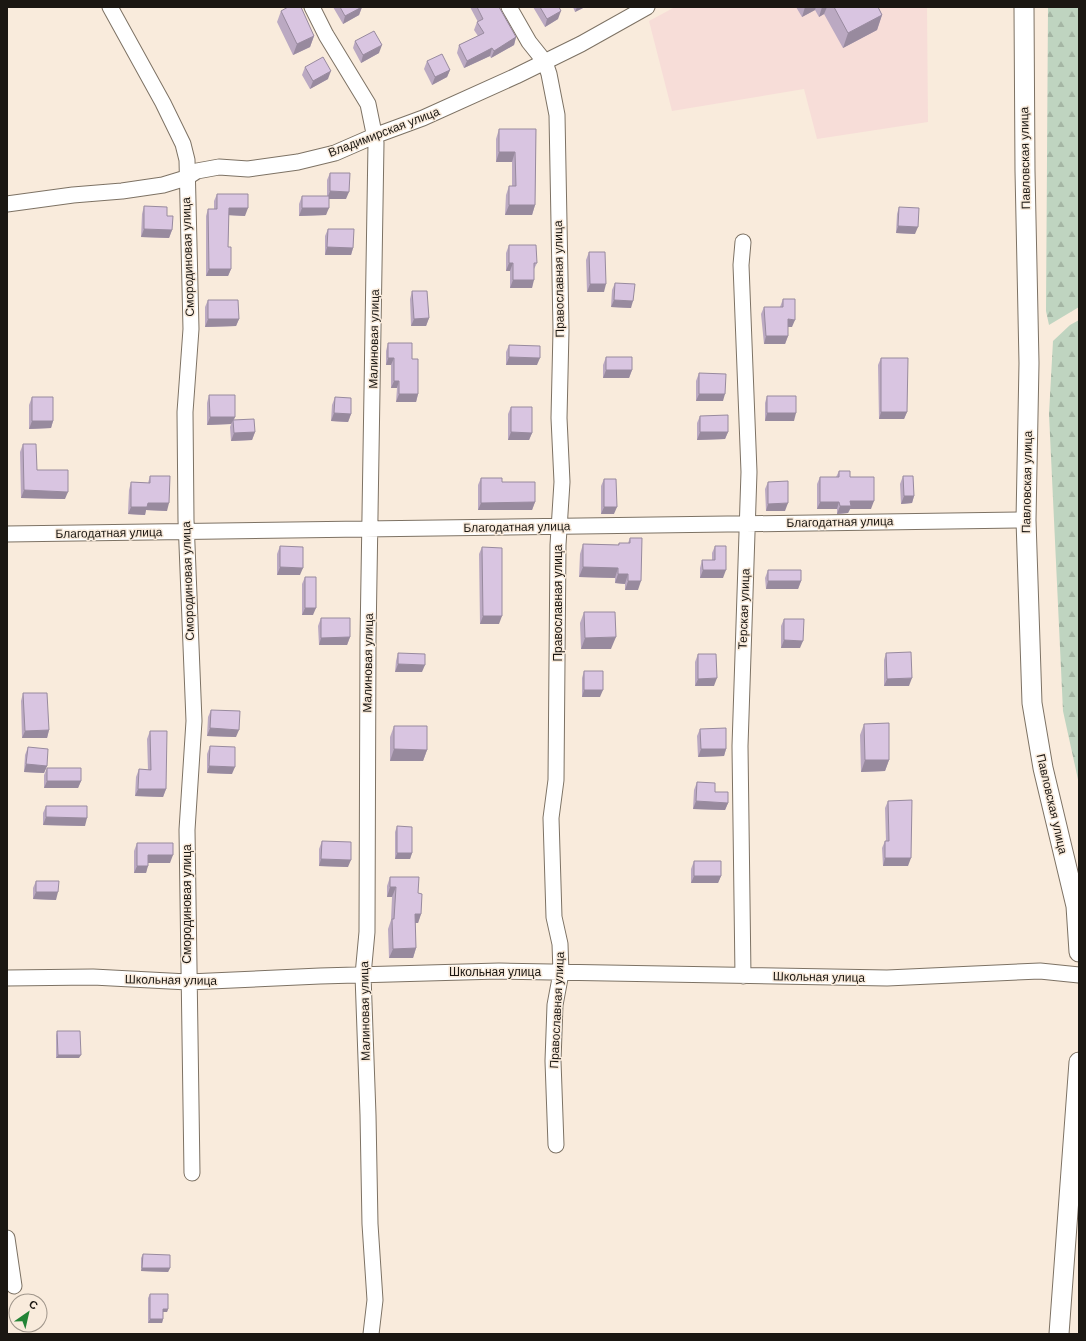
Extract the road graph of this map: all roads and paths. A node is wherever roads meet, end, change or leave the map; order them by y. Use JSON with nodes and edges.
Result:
{"nodes":[{"id":1,"x":110,"y":7,"type":"edge"},
{"id":2,"x":312,"y":7,"type":"edge"},
{"id":3,"x":509,"y":7,"type":"edge"},
{"id":4,"x":647,"y":7,"type":"edge"},
{"id":5,"x":1024,"y":7,"type":"edge"},
{"id":6,"x":544,"y":62,"type":"junction"},
{"id":7,"x":374,"y":136,"type":"junction"},
{"id":8,"x":186,"y":178,"type":"junction"},
{"id":9,"x":7,"y":204,"type":"edge"},
{"id":10,"x":743,"y":242,"type":"dead end"},
{"id":11,"x":1026,"y":520,"type":"junction"},
{"id":12,"x":747,"y":524,"type":"junction"},
{"id":13,"x":559,"y":526,"type":"junction"},
{"id":14,"x":370,"y":529,"type":"junction"},
{"id":15,"x":186,"y":532,"type":"junction"},
{"id":16,"x":7,"y":534,"type":"edge"},
{"id":17,"x":1079,"y":952,"type":"edge"},
{"id":18,"x":561,"y":972,"type":"junction"},
{"id":19,"x":363,"y":975,"type":"junction"},
{"id":20,"x":1079,"y":975,"type":"edge"},
{"id":21,"x":743,"y":976,"type":"junction"},
{"id":22,"x":7,"y":978,"type":"edge"},
{"id":23,"x":188,"y":982,"type":"junction"},
{"id":24,"x":1079,"y":1062,"type":"edge"},
{"id":25,"x":556,"y":1145,"type":"dead end"},
{"id":26,"x":192,"y":1172,"type":"dead end"},
{"id":27,"x":7,"y":1238,"type":"edge"},
{"id":28,"x":14,"y":1286,"type":"dead end"},
{"id":29,"x":371,"y":1334,"type":"edge"},
{"id":30,"x":1059,"y":1334,"type":"edge"}],
"edges":[{"from":1,"to":8,"type":"street","name":"Смородиновая улица"},
{"from":2,"to":7,"type":"street","name":"Малиновая улица"},
{"from":3,"to":6,"type":"street","name":"Православная улица"},
{"from":4,"to":6,"type":"street","name":"Владимирская улица"},
{"from":5,"to":11,"type":"street","name":"Павловская улица"},
{"from":6,"to":7,"type":"street","name":"Владимирская улица"},
{"from":6,"to":13,"type":"street","name":"Православная улица"},
{"from":7,"to":8,"type":"street","name":"Владимирская улица"},
{"from":7,"to":14,"type":"street","name":"Малиновая улица"},
{"from":8,"to":9,"type":"street","name":"Владимирская улица"},
{"from":8,"to":15,"type":"street","name":"Смородиновая улица"},
{"from":10,"to":12,"type":"street","name":"Терская улица"},
{"from":11,"to":12,"type":"street","name":"Благодатная улица"},
{"from":11,"to":17,"type":"street","name":"Павловская улица"},
{"from":12,"to":13,"type":"street","name":"Благодатная улица"},
{"from":12,"to":21,"type":"street","name":"Терская улица"},
{"from":13,"to":14,"type":"street","name":"Благодатная улица"},
{"from":13,"to":18,"type":"street","name":"Православная улица"},
{"from":14,"to":15,"type":"street","name":"Благодатная улица"},
{"from":14,"to":19,"type":"street","name":"Малиновая улица"},
{"from":15,"to":16,"type":"street","name":"Благодатная улица"},
{"from":15,"to":23,"type":"street","name":"Смородиновая улица"},
{"from":18,"to":19,"type":"street","name":"Школьная улица"},
{"from":18,"to":21,"type":"street","name":"Школьная улица"},
{"from":18,"to":25,"type":"street","name":"Православная улица"},
{"from":19,"to":23,"type":"street","name":"Школьная улица"},
{"from":19,"to":29,"type":"street","name":"Малиновая улица"},
{"from":20,"to":21,"type":"street","name":"Школьная улица"},
{"from":22,"to":23,"type":"street","name":"Школьная улица"},
{"from":23,"to":26,"type":"street","name":"Смородиновая улица"},
{"from":24,"to":30,"type":"street"},
{"from":27,"to":28,"type":"street"}]}
